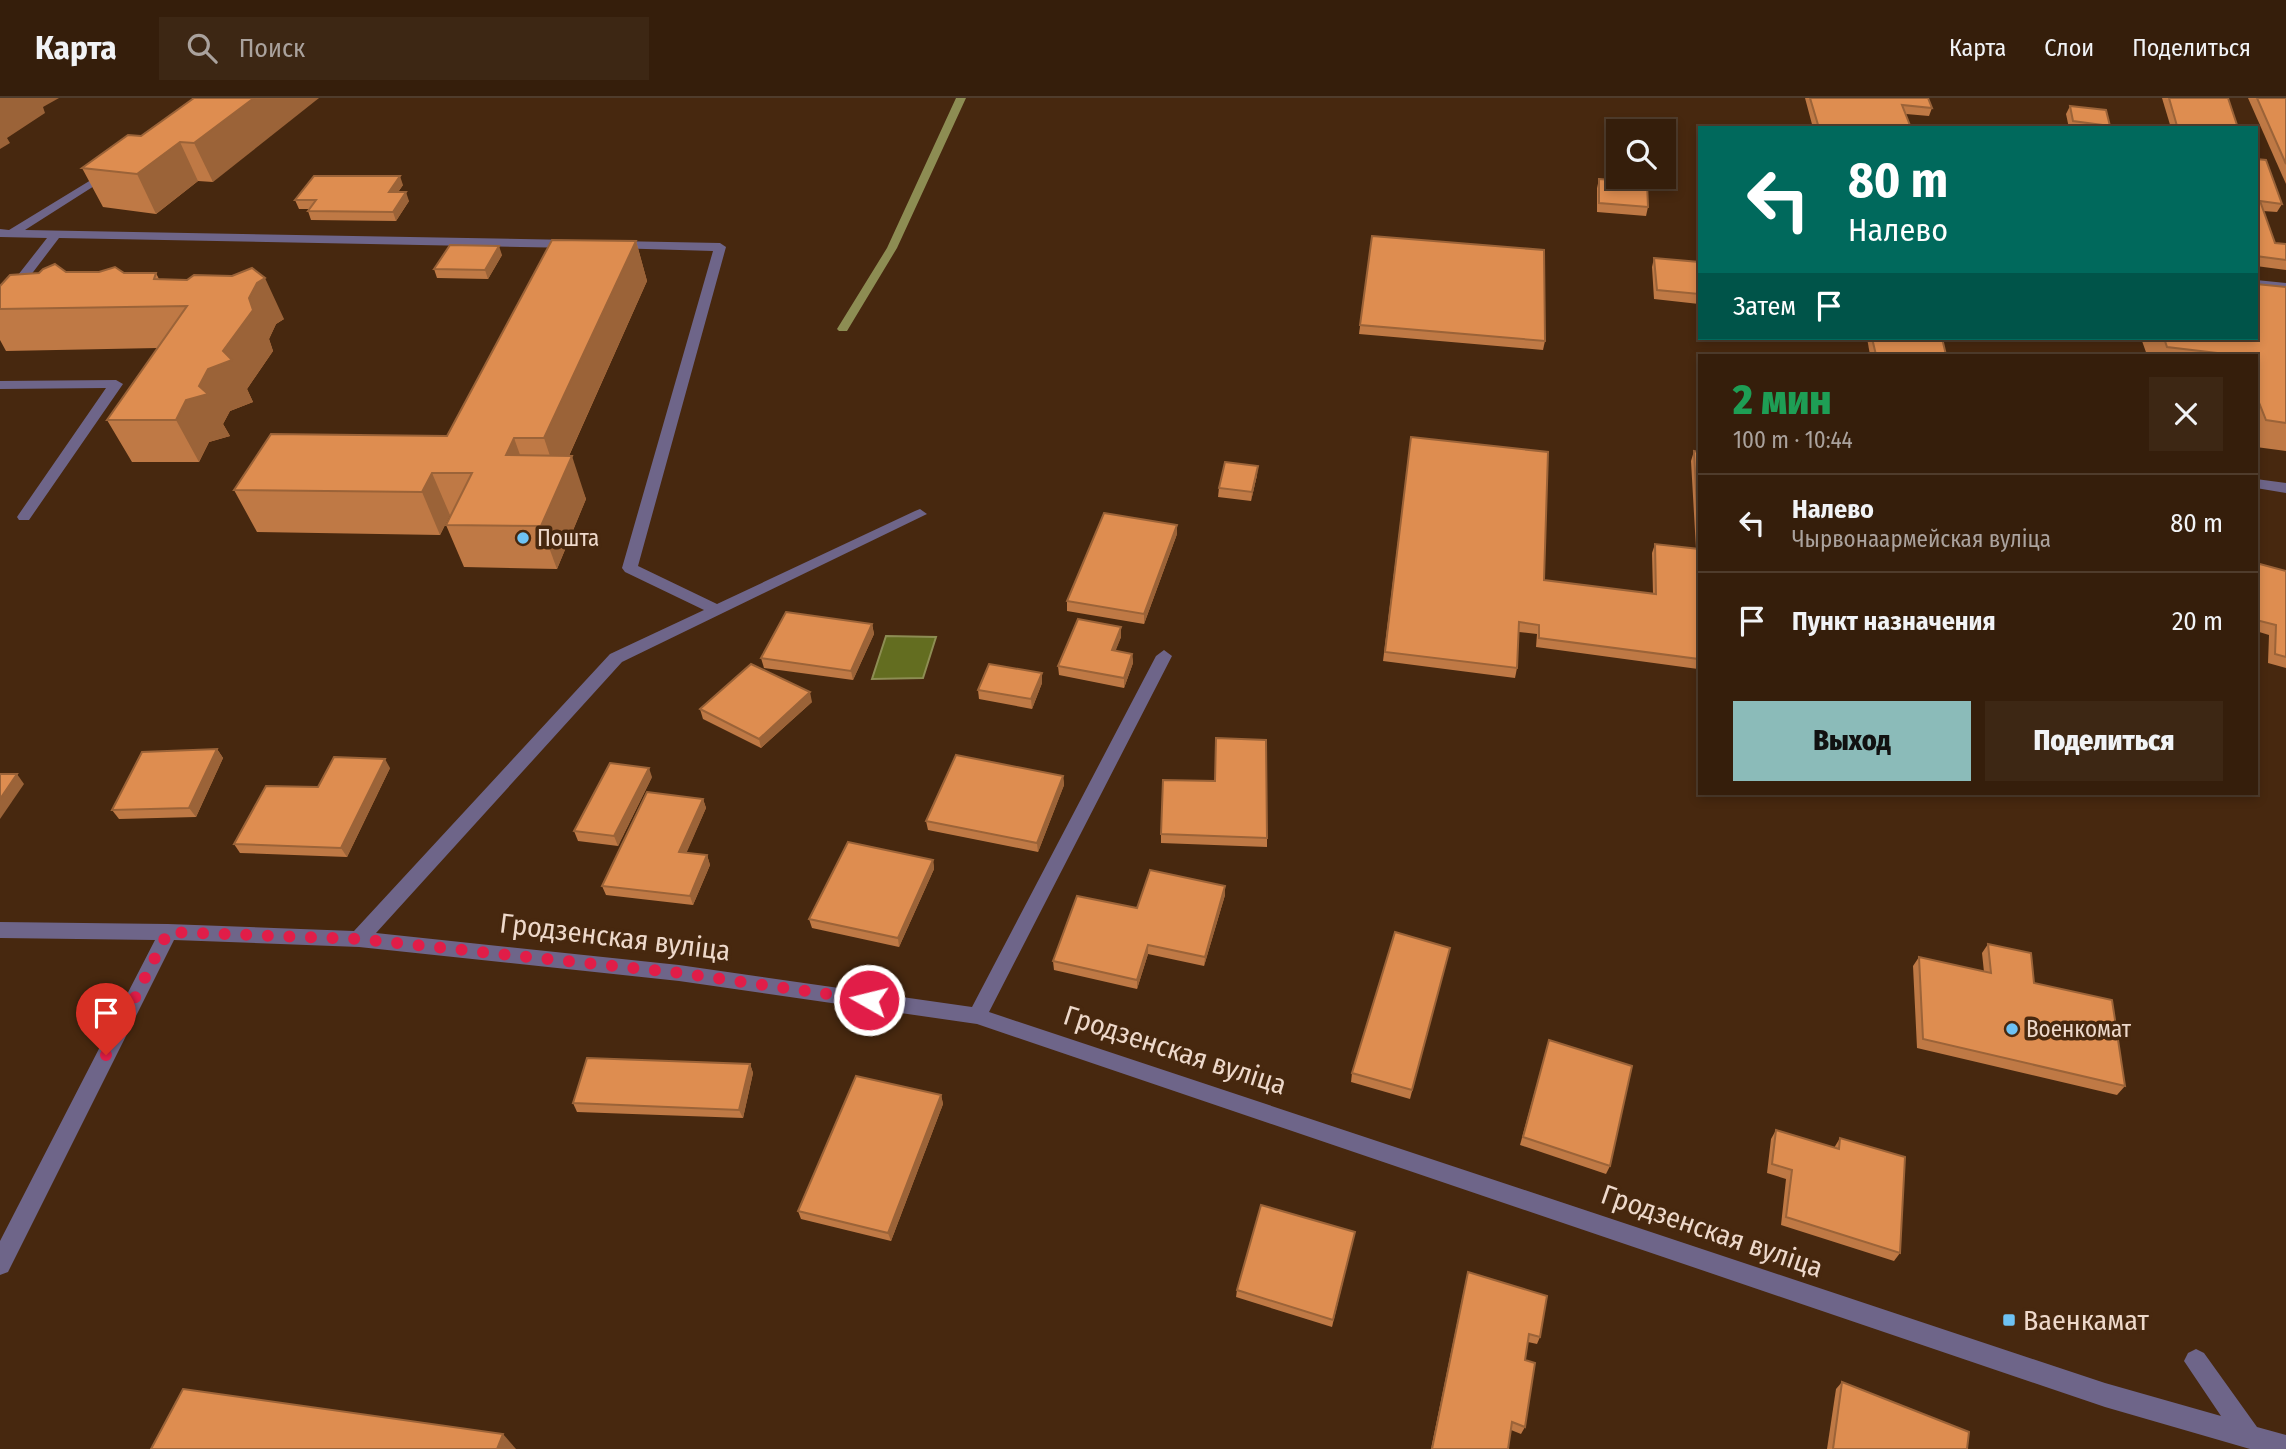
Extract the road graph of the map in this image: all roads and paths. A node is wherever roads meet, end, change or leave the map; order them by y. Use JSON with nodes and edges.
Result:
{"nodes":[{"id":1,"x":125,"y":162,"type":"edge"},
{"id":2,"x":6,"y":233,"type":"edge"},
{"id":3,"x":56,"y":234,"type":"junction"},
{"id":4,"x":2258,"y":284,"type":"edge"},
{"id":5,"x":2286,"y":287,"type":"edge"},
{"id":6,"x":0,"y":306,"type":"edge"},
{"id":7,"x":0,"y":385,"type":"edge"},
{"id":8,"x":2258,"y":484,"type":"edge"},
{"id":9,"x":2286,"y":488,"type":"edge"},
{"id":10,"x":920,"y":514,"type":"dead end"},
{"id":11,"x":24,"y":517,"type":"dead end"},
{"id":12,"x":717,"y":610,"type":"junction"},
{"id":13,"x":1164,"y":656,"type":"dead end"},
{"id":14,"x":0,"y":930,"type":"edge"},
{"id":15,"x":168,"y":932,"type":"junction"},
{"id":16,"x":359,"y":939,"type":"junction"},
{"id":17,"x":977,"y":1016,"type":"junction"},
{"id":18,"x":0,"y":1264,"type":"edge"},
{"id":19,"x":2196,"y":1360,"type":"dead end"},
{"id":20,"x":2250,"y":1437,"type":"junction"},
{"id":21,"x":2286,"y":1447,"type":"edge"}],
"edges":[{"from":1,"to":2,"type":"street"},
{"from":2,"to":3,"type":"street"},
{"from":3,"to":6,"type":"street"},
{"from":3,"to":12,"type":"street"},
{"from":4,"to":5,"type":"street"},
{"from":7,"to":11,"type":"street"},
{"from":8,"to":9,"type":"street"},
{"from":10,"to":12,"type":"street"},
{"from":12,"to":16,"type":"street"},
{"from":13,"to":17,"type":"street"},
{"from":14,"to":15,"type":"street","name":"Гродзенская вуліца"},
{"from":15,"to":16,"type":"street","name":"Гродзенская вуліца"},
{"from":15,"to":18,"type":"street"},
{"from":16,"to":17,"type":"street","name":"Гродзенская вуліца"},
{"from":17,"to":20,"type":"street","name":"Гродзенская вуліца"},
{"from":19,"to":20,"type":"street"},
{"from":20,"to":21,"type":"street","name":"Гродзенская вуліца"}]}
